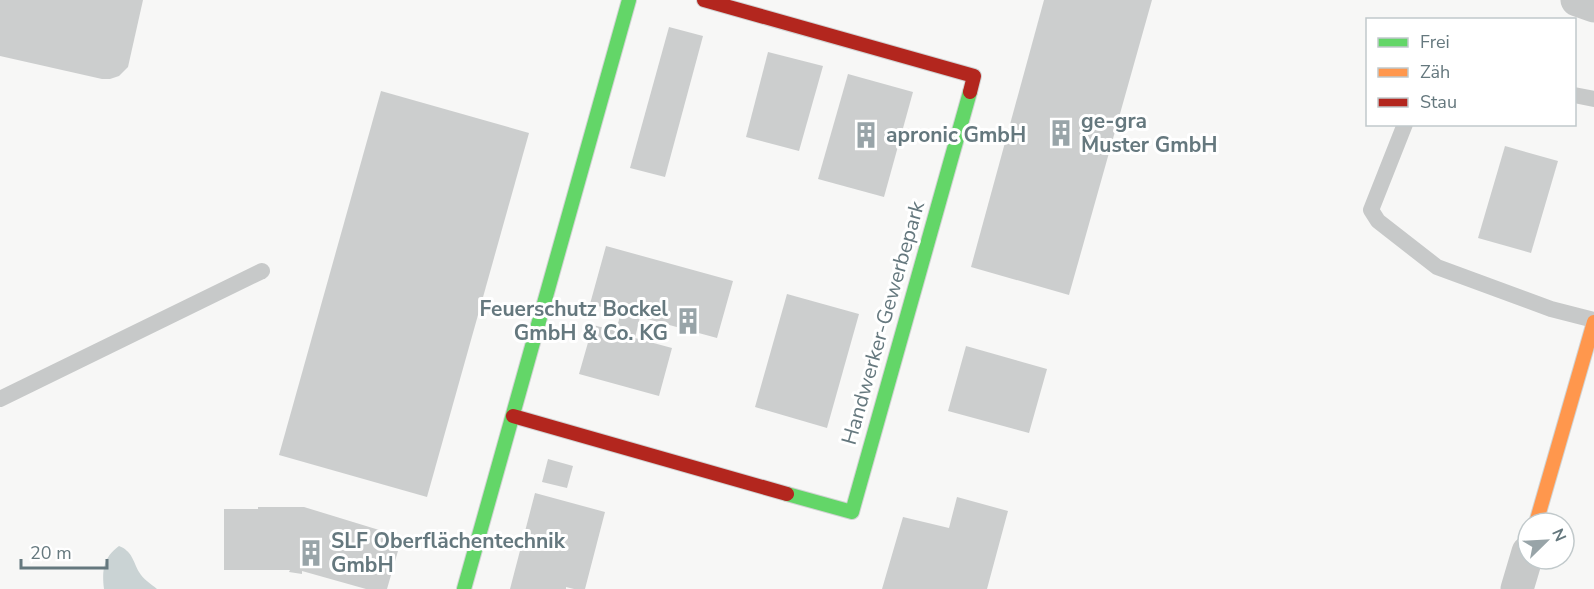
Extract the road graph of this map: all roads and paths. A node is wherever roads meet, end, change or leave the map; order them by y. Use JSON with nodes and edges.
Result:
{"nodes":[{"id":1,"x":629,"y":0,"type":"edge"},
{"id":2,"x":704,"y":0,"type":"edge"},
{"id":3,"x":1577,"y":0,"type":"edge"},
{"id":4,"x":1594,"y":6,"type":"edge"},
{"id":5,"x":1576,"y":95,"type":"edge"},
{"id":6,"x":1594,"y":99,"type":"edge"},
{"id":7,"x":1404,"y":126,"type":"edge"},
{"id":8,"x":262,"y":271,"type":"dead end"},
{"id":9,"x":1594,"y":321,"type":"edge"},
{"id":10,"x":0,"y":399,"type":"edge"},
{"id":11,"x":513,"y":416,"type":"junction"},
{"id":12,"x":1539,"y":511,"type":"edge"},
{"id":13,"x":1523,"y":571,"type":"edge"},
{"id":14,"x":464,"y":589,"type":"edge"},
{"id":15,"x":1518,"y":589,"type":"edge"}],
"edges":[{"from":1,"to":11,"type":"street"},
{"from":2,"to":11,"type":"street","name":"Handwerker-Gewerbepark"},
{"from":3,"to":4,"type":"street"},
{"from":5,"to":6,"type":"lane"},
{"from":7,"to":9,"type":"lane"},
{"from":8,"to":10,"type":"lane"},
{"from":9,"to":12,"type":"street"},
{"from":11,"to":14,"type":"street"},
{"from":13,"to":15,"type":"street"}]}
